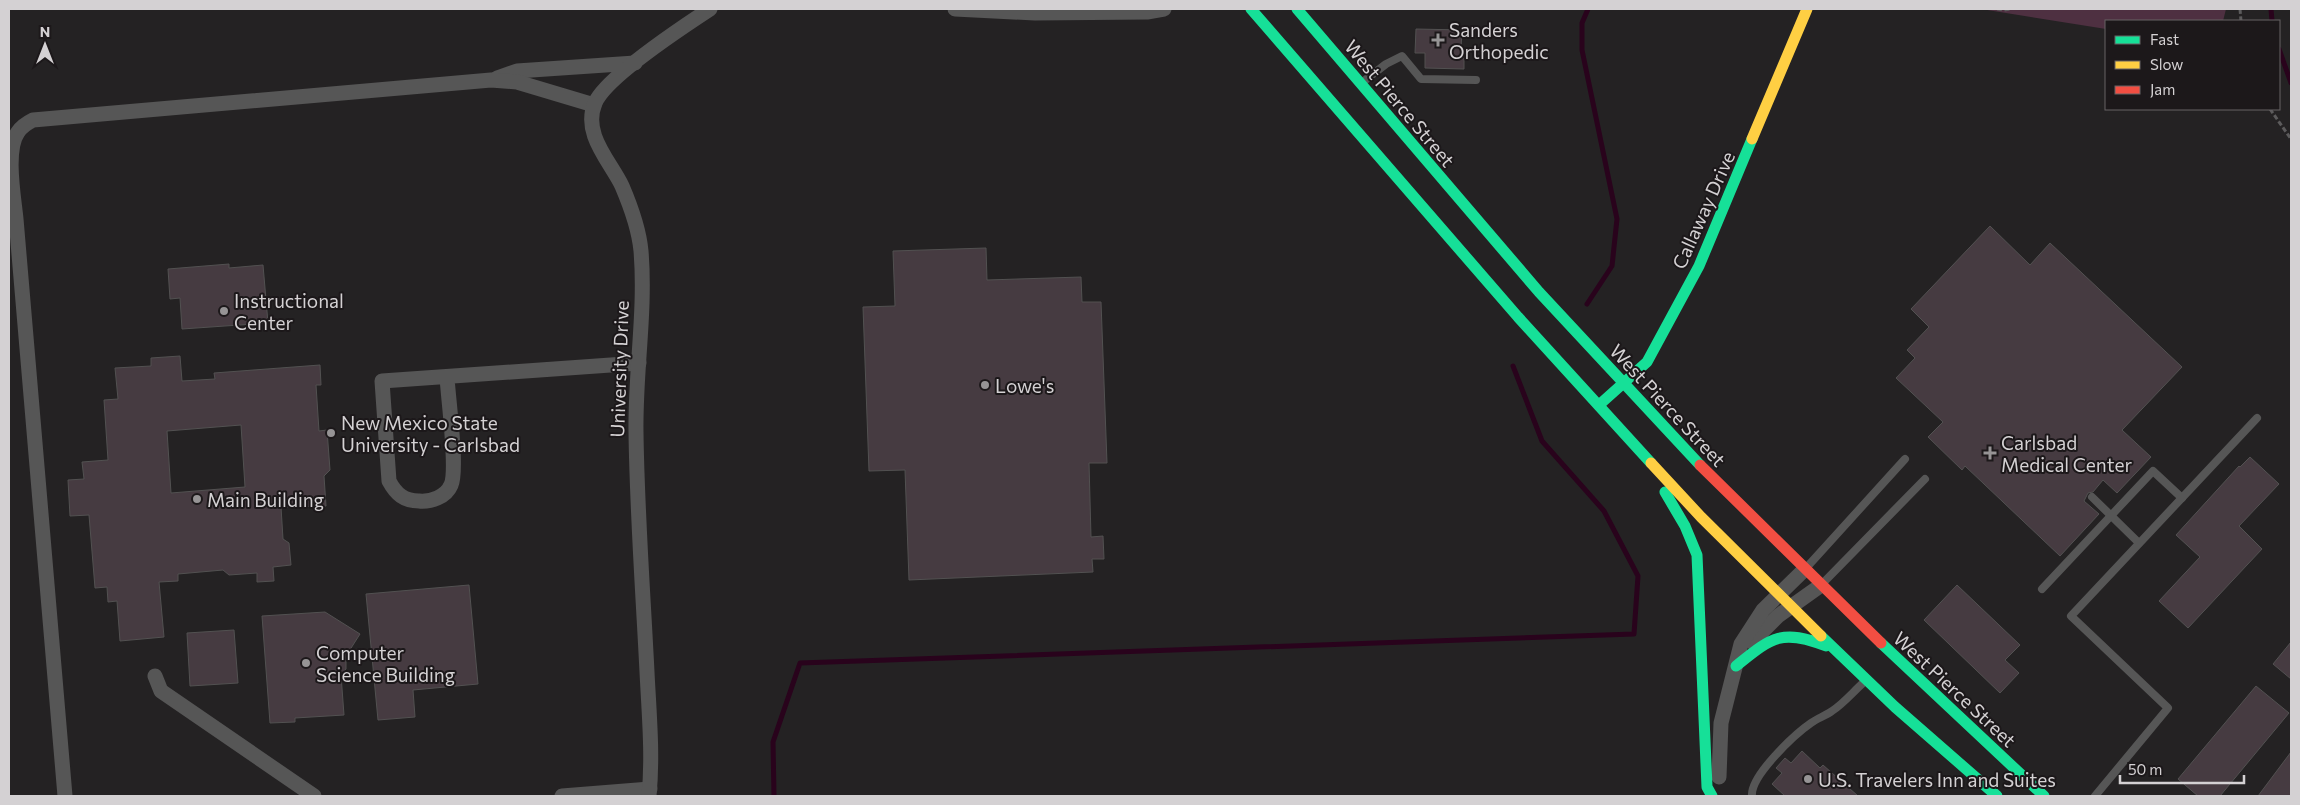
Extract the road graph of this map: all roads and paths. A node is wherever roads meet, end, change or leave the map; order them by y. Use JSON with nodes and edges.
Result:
{"nodes":[{"id":1,"x":710,"y":9,"type":"edge"},
{"id":2,"x":955,"y":9,"type":"edge"},
{"id":3,"x":1164,"y":9,"type":"edge"},
{"id":4,"x":1252,"y":9,"type":"edge"},
{"id":5,"x":1297,"y":9,"type":"edge"},
{"id":6,"x":1807,"y":9,"type":"edge"},
{"id":7,"x":1997,"y":9,"type":"edge"},
{"id":8,"x":2011,"y":9,"type":"edge"},
{"id":9,"x":635,"y":63,"type":"junction"},
{"id":10,"x":491,"y":80,"type":"junction"},
{"id":11,"x":1476,"y":80,"type":"dead end"},
{"id":12,"x":1361,"y":84,"type":"junction"},
{"id":13,"x":594,"y":105,"type":"junction"},
{"id":14,"x":2271,"y":110,"type":"edge"},
{"id":15,"x":2291,"y":139,"type":"edge"},
{"id":16,"x":639,"y":363,"type":"junction"},
{"id":17,"x":446,"y":377,"type":"junction"},
{"id":18,"x":1623,"y":384,"type":"junction"},
{"id":19,"x":1599,"y":405,"type":"junction"},
{"id":20,"x":2257,"y":418,"type":"dead end"},
{"id":21,"x":1905,"y":459,"type":"dead end"},
{"id":22,"x":1650,"y":462,"type":"junction"},
{"id":23,"x":1925,"y":479,"type":"dead end"},
{"id":24,"x":2092,"y":497,"type":"dead end"},
{"id":25,"x":2182,"y":498,"type":"junction"},
{"id":26,"x":2111,"y":516,"type":"junction"},
{"id":27,"x":2139,"y":543,"type":"junction"},
{"id":28,"x":1804,"y":570,"type":"junction"},
{"id":29,"x":1820,"y":586,"type":"junction"},
{"id":30,"x":2042,"y":589,"type":"dead end"},
{"id":31,"x":1778,"y":595,"type":"junction"},
{"id":32,"x":1790,"y":607,"type":"junction"},
{"id":33,"x":1836,"y":650,"type":"junction"},
{"id":34,"x":1736,"y":666,"type":"junction"},
{"id":35,"x":155,"y":676,"type":"dead end"},
{"id":36,"x":1867,"y":680,"type":"junction"},
{"id":37,"x":650,"y":793,"type":"edge"},
{"id":38,"x":65,"y":796,"type":"edge"},
{"id":39,"x":314,"y":796,"type":"edge"},
{"id":40,"x":562,"y":796,"type":"edge"},
{"id":41,"x":1712,"y":796,"type":"edge"},
{"id":42,"x":1720,"y":796,"type":"edge"},
{"id":43,"x":1752,"y":796,"type":"edge"},
{"id":44,"x":1997,"y":796,"type":"edge"},
{"id":45,"x":2044,"y":796,"type":"edge"},
{"id":46,"x":2096,"y":796,"type":"edge"}],
"edges":[{"from":1,"to":9,"type":"street"},
{"from":2,"to":3,"type":"street"},
{"from":4,"to":19,"type":"main road"},
{"from":5,"to":12,"type":"main road","name":"West Pierce Street"},
{"from":6,"to":18,"type":"main road","name":"Callaway Drive"},
{"from":7,"to":8,"type":"path"},
{"from":9,"to":10,"type":"street"},
{"from":9,"to":13,"type":"street"},
{"from":10,"to":13,"type":"street"},
{"from":10,"to":38,"type":"street"},
{"from":11,"to":12,"type":"lane"},
{"from":12,"to":18,"type":"main road","name":"West Pierce Street"},
{"from":13,"to":16,"type":"street","name":"University Drive"},
{"from":14,"to":15,"type":"path"},
{"from":16,"to":17,"type":"street"},
{"from":16,"to":37,"type":"street","name":"University Drive"},
{"from":17,"to":17,"type":"street"},
{"from":18,"to":19,"type":"main road","name":"Callaway Drive"},
{"from":18,"to":28,"type":"main road","name":"West Pierce Street"},
{"from":19,"to":22,"type":"main road"},
{"from":20,"to":25,"type":"lane"},
{"from":21,"to":28,"type":"lane"},
{"from":22,"to":31,"type":"main road"},
{"from":22,"to":41,"type":"main road"},
{"from":23,"to":29,"type":"lane"},
{"from":24,"to":26,"type":"lane"},
{"from":25,"to":26,"type":"lane"},
{"from":25,"to":27,"type":"lane"},
{"from":26,"to":27,"type":"lane"},
{"from":26,"to":30,"type":"lane"},
{"from":27,"to":46,"type":"lane"},
{"from":28,"to":29,"type":"main road","name":"West Pierce Street"},
{"from":28,"to":31,"type":"street"},
{"from":29,"to":32,"type":"street"},
{"from":29,"to":45,"type":"main road","name":"West Pierce Street"},
{"from":31,"to":32,"type":"main road"},
{"from":31,"to":34,"type":"street"},
{"from":32,"to":33,"type":"main road"},
{"from":32,"to":34,"type":"street"},
{"from":33,"to":34,"type":"main road"},
{"from":33,"to":36,"type":"main road"},
{"from":34,"to":42,"type":"street"},
{"from":35,"to":39,"type":"street"},
{"from":36,"to":43,"type":"lane"},
{"from":36,"to":44,"type":"main road"},
{"from":37,"to":40,"type":"street"}]}
